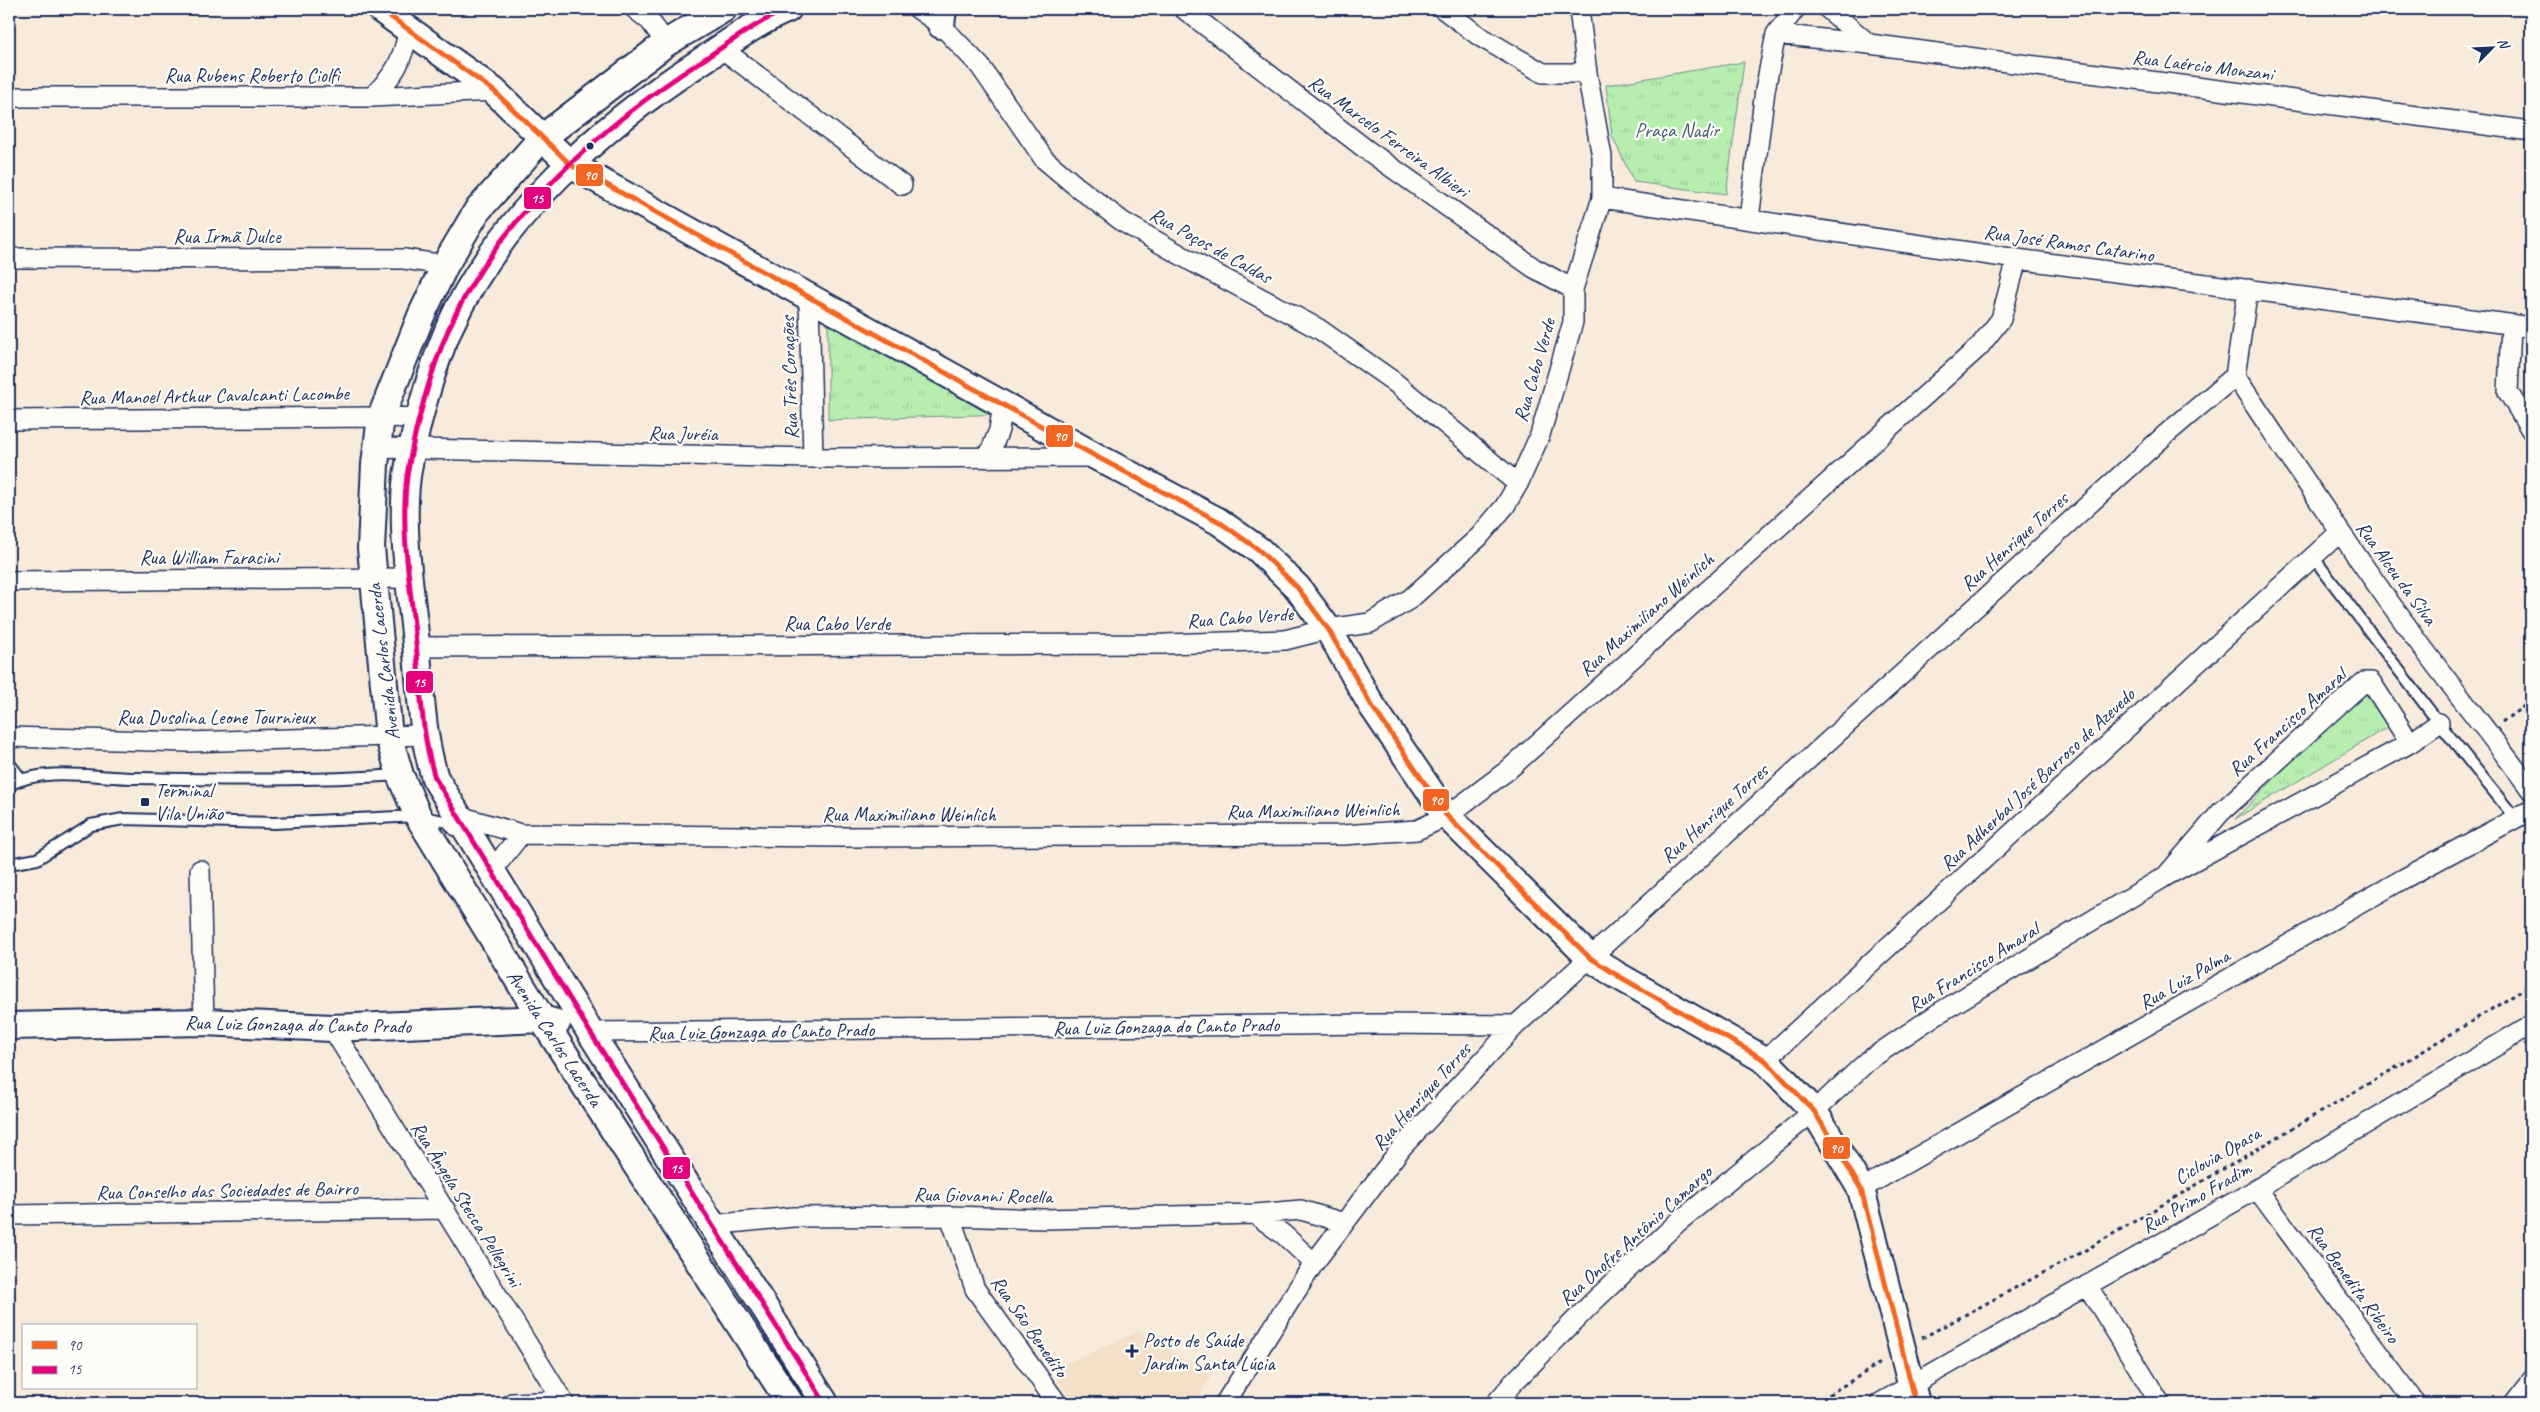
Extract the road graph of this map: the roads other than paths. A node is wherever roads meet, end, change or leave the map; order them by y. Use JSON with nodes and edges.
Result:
{"nodes":[{"id":1,"x":380,"y":9,"type":"edge"},
{"id":2,"x":635,"y":9,"type":"edge"},
{"id":3,"x":723,"y":9,"type":"edge"},
{"id":4,"x":788,"y":9,"type":"edge"},
{"id":5,"x":918,"y":9,"type":"edge"},
{"id":6,"x":1184,"y":9,"type":"edge"},
{"id":7,"x":1443,"y":9,"type":"edge"},
{"id":8,"x":1579,"y":9,"type":"edge"},
{"id":9,"x":1794,"y":9,"type":"edge"},
{"id":10,"x":1828,"y":9,"type":"edge"},
{"id":11,"x":942,"y":17,"type":"edge"},
{"id":12,"x":409,"y":30,"type":"junction"},
{"id":13,"x":1776,"y":34,"type":"junction"},
{"id":14,"x":666,"y":43,"type":"junction"},
{"id":15,"x":1869,"y":44,"type":"junction"},
{"id":16,"x":721,"y":48,"type":"junction"},
{"id":17,"x":1587,"y":73,"type":"junction"},
{"id":18,"x":494,"y":91,"type":"junction"},
{"id":19,"x":9,"y":97,"type":"edge"},
{"id":20,"x":372,"y":97,"type":"junction"},
{"id":21,"x":2531,"y":131,"type":"edge"},
{"id":22,"x":542,"y":138,"type":"junction"},
{"id":23,"x":571,"y":165,"type":"junction"},
{"id":24,"x":902,"y":185,"type":"dead end"},
{"id":25,"x":1602,"y":198,"type":"junction"},
{"id":26,"x":1749,"y":220,"type":"junction"},
{"id":27,"x":9,"y":258,"type":"edge"},
{"id":28,"x":2016,"y":260,"type":"junction"},
{"id":29,"x":445,"y":265,"type":"junction"},
{"id":30,"x":1574,"y":289,"type":"junction"},
{"id":31,"x":2248,"y":289,"type":"junction"},
{"id":32,"x":809,"y":298,"type":"junction"},
{"id":33,"x":2511,"y":324,"type":"junction"},
{"id":34,"x":2531,"y":327,"type":"edge"},
{"id":35,"x":2235,"y":376,"type":"junction"},
{"id":36,"x":1003,"y":404,"type":"junction"},
{"id":37,"x":381,"y":416,"type":"junction"},
{"id":38,"x":420,"y":418,"type":"junction"},
{"id":39,"x":9,"y":420,"type":"edge"},
{"id":40,"x":2531,"y":430,"type":"edge"},
{"id":41,"x":377,"y":448,"type":"junction"},
{"id":42,"x":412,"y":450,"type":"junction"},
{"id":43,"x":1097,"y":457,"type":"junction"},
{"id":44,"x":813,"y":458,"type":"junction"},
{"id":45,"x":988,"y":458,"type":"junction"},
{"id":46,"x":1518,"y":484,"type":"junction"},
{"id":47,"x":2340,"y":532,"type":"junction"},
{"id":48,"x":2313,"y":557,"type":"junction"},
{"id":49,"x":373,"y":578,"type":"junction"},
{"id":50,"x":409,"y":578,"type":"junction"},
{"id":51,"x":9,"y":581,"type":"edge"},
{"id":52,"x":1328,"y":629,"type":"junction"},
{"id":53,"x":416,"y":647,"type":"junction"},
{"id":54,"x":2439,"y":723,"type":"junction"},
{"id":55,"x":423,"y":736,"type":"junction"},
{"id":56,"x":9,"y":738,"type":"edge"},
{"id":57,"x":389,"y":738,"type":"junction"},
{"id":58,"x":2410,"y":743,"type":"junction"},
{"id":59,"x":9,"y":763,"type":"edge"},
{"id":60,"x":400,"y":775,"type":"junction"},
{"id":61,"x":21,"y":779,"type":"junction"},
{"id":62,"x":9,"y":785,"type":"edge"},
{"id":63,"x":2531,"y":790,"type":"edge"},
{"id":64,"x":2523,"y":814,"type":"edge"},
{"id":65,"x":456,"y":815,"type":"junction"},
{"id":66,"x":418,"y":816,"type":"junction"},
{"id":67,"x":1447,"y":816,"type":"junction"},
{"id":68,"x":521,"y":834,"type":"junction"},
{"id":69,"x":9,"y":861,"type":"edge"},
{"id":70,"x":200,"y":870,"type":"dead end"},
{"id":71,"x":491,"y":872,"type":"junction"},
{"id":72,"x":2166,"y":876,"type":"junction"},
{"id":73,"x":526,"y":928,"type":"junction"},
{"id":74,"x":1589,"y":956,"type":"junction"},
{"id":75,"x":542,"y":1019,"type":"junction"},
{"id":76,"x":204,"y":1022,"type":"junction"},
{"id":77,"x":1516,"y":1025,"type":"junction"},
{"id":78,"x":2531,"y":1025,"type":"edge"},
{"id":79,"x":9,"y":1026,"type":"edge"},
{"id":80,"x":332,"y":1028,"type":"junction"},
{"id":81,"x":590,"y":1032,"type":"junction"},
{"id":82,"x":1765,"y":1060,"type":"junction"},
{"id":83,"x":1814,"y":1111,"type":"junction"},
{"id":84,"x":1861,"y":1189,"type":"junction"},
{"id":85,"x":2257,"y":1189,"type":"junction"},
{"id":86,"x":445,"y":1209,"type":"junction"},
{"id":87,"x":1254,"y":1214,"type":"junction"},
{"id":88,"x":9,"y":1216,"type":"edge"},
{"id":89,"x":950,"y":1216,"type":"junction"},
{"id":90,"x":705,"y":1217,"type":"junction"},
{"id":91,"x":673,"y":1221,"type":"junction"},
{"id":92,"x":1344,"y":1223,"type":"junction"},
{"id":93,"x":1314,"y":1262,"type":"junction"},
{"id":94,"x":2087,"y":1285,"type":"junction"},
{"id":95,"x":2531,"y":1380,"type":"edge"},
{"id":96,"x":1913,"y":1395,"type":"edge"},
{"id":97,"x":563,"y":1402,"type":"edge"},
{"id":98,"x":512,"y":1403,"type":"edge"},
{"id":99,"x":790,"y":1403,"type":"edge"},
{"id":100,"x":825,"y":1403,"type":"edge"},
{"id":101,"x":1057,"y":1403,"type":"edge"},
{"id":102,"x":1225,"y":1403,"type":"edge"},
{"id":103,"x":1496,"y":1403,"type":"edge"},
{"id":104,"x":1880,"y":1403,"type":"edge"},
{"id":105,"x":2160,"y":1403,"type":"edge"},
{"id":106,"x":2415,"y":1403,"type":"edge"},
{"id":107,"x":2513,"y":1403,"type":"edge"}],
"edges":[{"from":1,"to":12,"type":"main road"},
{"from":2,"to":14,"type":"street"},
{"from":3,"to":14,"type":"main road","name":"Avenida Carlos Lacerda"},
{"from":4,"to":16,"type":"main road","name":"Avenida Carlos Lacerda"},
{"from":5,"to":11,"type":"street","name":"Rua Poços de Caldas"},
{"from":6,"to":30,"type":"street","name":"Rua Marcelo Ferreira Albieri"},
{"from":7,"to":17,"type":"street"},
{"from":8,"to":17,"type":"street","name":"Rua Cabo Verde"},
{"from":9,"to":13,"type":"street"},
{"from":10,"to":15,"type":"street"},
{"from":11,"to":46,"type":"street","name":"Rua Poços de Caldas"},
{"from":12,"to":18,"type":"main road"},
{"from":12,"to":20,"type":"street"},
{"from":13,"to":15,"type":"street","name":"Rua Laércio Monzani"},
{"from":13,"to":26,"type":"street"},
{"from":14,"to":22,"type":"main road","name":"Avenida Carlos Lacerda"},
{"from":15,"to":21,"type":"street","name":"Rua Laércio Monzani"},
{"from":16,"to":23,"type":"main road","name":"Avenida Carlos Lacerda"},
{"from":16,"to":24,"type":"street"},
{"from":17,"to":25,"type":"street","name":"Rua Cabo Verde"},
{"from":18,"to":20,"type":"street","name":"Rua Rubens Roberto Ciolfi"},
{"from":18,"to":22,"type":"main road"},
{"from":19,"to":20,"type":"street","name":"Rua Rubens Roberto Ciolfi"},
{"from":22,"to":23,"type":"main road"},
{"from":22,"to":29,"type":"main road","name":"Avenida Carlos Lacerda"},
{"from":23,"to":32,"type":"main road"},
{"from":23,"to":38,"type":"main road","name":"Avenida Carlos Lacerda"},
{"from":25,"to":26,"type":"street","name":"Rua José Ramos Catarino"},
{"from":25,"to":30,"type":"street","name":"Rua Cabo Verde"},
{"from":26,"to":28,"type":"street","name":"Rua José Ramos Catarino"},
{"from":27,"to":29,"type":"street","name":"Rua Irmã Dulce"},
{"from":28,"to":31,"type":"street","name":"Rua José Ramos Catarino"},
{"from":28,"to":67,"type":"street","name":"Rua Maximiliano Weinlich"},
{"from":29,"to":37,"type":"main road","name":"Avenida Carlos Lacerda"},
{"from":30,"to":46,"type":"street","name":"Rua Cabo Verde"},
{"from":31,"to":33,"type":"street","name":"Rua José Ramos Catarino"},
{"from":31,"to":35,"type":"street"},
{"from":32,"to":36,"type":"main road"},
{"from":32,"to":44,"type":"street","name":"Rua Três Corações"},
{"from":33,"to":34,"type":"street","name":"Rua José Ramos Catarino"},
{"from":33,"to":40,"type":"street"},
{"from":35,"to":47,"type":"street","name":"Rua Alceu da Silva"},
{"from":35,"to":74,"type":"street","name":"Rua Henrique Torres"},
{"from":36,"to":43,"type":"main road"},
{"from":36,"to":45,"type":"street"},
{"from":37,"to":38,"type":"street","name":"Rua Manoel Arthur Cavalcanti Lacombe"},
{"from":37,"to":39,"type":"street","name":"Rua Manoel Arthur Cavalcanti Lacombe"},
{"from":37,"to":41,"type":"main road","name":"Avenida Carlos Lacerda"},
{"from":38,"to":42,"type":"main road","name":"Avenida Carlos Lacerda"},
{"from":41,"to":42,"type":"street","name":"Rua Juréia"},
{"from":41,"to":49,"type":"main road","name":"Avenida Carlos Lacerda"},
{"from":42,"to":44,"type":"street","name":"Rua Juréia"},
{"from":42,"to":50,"type":"main road","name":"Avenida Carlos Lacerda"},
{"from":43,"to":45,"type":"street","name":"Rua Juréia"},
{"from":43,"to":52,"type":"main road"},
{"from":44,"to":45,"type":"street","name":"Rua Juréia"},
{"from":46,"to":52,"type":"street","name":"Rua Cabo Verde"},
{"from":47,"to":48,"type":"street","name":"Rua Adherbal José Barroso de Azevedo"},
{"from":47,"to":63,"type":"street","name":"Rua Alceu da Silva"},
{"from":48,"to":54,"type":"lane"},
{"from":48,"to":82,"type":"street","name":"Rua Adherbal José Barroso de Azevedo"},
{"from":49,"to":50,"type":"street","name":"Rua William Faracini"},
{"from":49,"to":51,"type":"street","name":"Rua William Faracini"},
{"from":49,"to":57,"type":"main road","name":"Avenida Carlos Lacerda"},
{"from":50,"to":53,"type":"main road","name":"Avenida Carlos Lacerda"},
{"from":52,"to":53,"type":"street","name":"Rua Cabo Verde"},
{"from":52,"to":67,"type":"main road"},
{"from":53,"to":55,"type":"main road","name":"Avenida Carlos Lacerda"},
{"from":54,"to":58,"type":"street","name":"Rua Francisco Amaral"},
{"from":54,"to":64,"type":"lane"},
{"from":55,"to":57,"type":"street","name":"Rua Dusolina Leone Tournieux"},
{"from":55,"to":65,"type":"main road","name":"Avenida Carlos Lacerda"},
{"from":56,"to":57,"type":"street","name":"Rua Dusolina Leone Tournieux"},
{"from":57,"to":60,"type":"main road","name":"Avenida Carlos Lacerda"},
{"from":58,"to":72,"type":"street","name":"Rua Francisco Amaral"},
{"from":58,"to":72,"type":"street","name":"Rua Francisco Amaral"},
{"from":59,"to":61,"type":"lane"},
{"from":60,"to":61,"type":"lane"},
{"from":60,"to":66,"type":"main road","name":"Avenida Carlos Lacerda"},
{"from":61,"to":62,"type":"lane"},
{"from":64,"to":84,"type":"street","name":"Rua Luiz Palma"},
{"from":65,"to":68,"type":"street","name":"Rua Maximiliano Weinlich"},
{"from":65,"to":71,"type":"main road","name":"Avenida Carlos Lacerda"},
{"from":66,"to":69,"type":"lane"},
{"from":66,"to":73,"type":"lane"},
{"from":66,"to":75,"type":"main road","name":"Avenida Carlos Lacerda"},
{"from":67,"to":68,"type":"street","name":"Rua Maximiliano Weinlich"},
{"from":67,"to":74,"type":"main road"},
{"from":68,"to":71,"type":"street"},
{"from":70,"to":76,"type":"street"},
{"from":71,"to":73,"type":"main road","name":"Avenida Carlos Lacerda"},
{"from":72,"to":83,"type":"street","name":"Rua Francisco Amaral"},
{"from":73,"to":81,"type":"main road","name":"Avenida Carlos Lacerda"},
{"from":74,"to":77,"type":"street","name":"Rua Henrique Torres"},
{"from":74,"to":82,"type":"main road"},
{"from":75,"to":80,"type":"main road","name":"Rua Luiz Gonzaga do Canto Prado"},
{"from":75,"to":81,"type":"main road","name":"Rua Luiz Gonzaga do Canto Prado"},
{"from":75,"to":91,"type":"main road","name":"Avenida Carlos Lacerda"},
{"from":76,"to":79,"type":"main road","name":"Rua Luiz Gonzaga do Canto Prado"},
{"from":76,"to":80,"type":"main road","name":"Rua Luiz Gonzaga do Canto Prado"},
{"from":77,"to":81,"type":"street","name":"Rua Luiz Gonzaga do Canto Prado"},
{"from":77,"to":92,"type":"street","name":"Rua Henrique Torres"},
{"from":78,"to":85,"type":"street","name":"Rua Primo Fradim"},
{"from":80,"to":86,"type":"street","name":"Rua Ângela Stecca Pellegrini"},
{"from":81,"to":90,"type":"main road","name":"Avenida Carlos Lacerda"},
{"from":82,"to":83,"type":"main road"},
{"from":83,"to":84,"type":"main road"},
{"from":83,"to":103,"type":"street","name":"Rua Onofre Antônio Camargo"},
{"from":84,"to":96,"type":"main road"},
{"from":85,"to":94,"type":"street","name":"Rua Primo Fradim"},
{"from":85,"to":106,"type":"street","name":"Rua Benedita Ribeiro"},
{"from":86,"to":88,"type":"street","name":"Rua Conselho das Sociedades de Bairro"},
{"from":86,"to":97,"type":"street","name":"Rua Ângela Stecca Pellegrini"},
{"from":87,"to":89,"type":"street","name":"Rua Giovanni Rocella"},
{"from":87,"to":92,"type":"street","name":"Rua Giovanni Rocella"},
{"from":87,"to":93,"type":"street"},
{"from":89,"to":90,"type":"street","name":"Rua Giovanni Rocella"},
{"from":89,"to":101,"type":"street","name":"Rua São Benedito"},
{"from":90,"to":91,"type":"main road"},
{"from":90,"to":100,"type":"main road","name":"Avenida Carlos Lacerda"},
{"from":91,"to":99,"type":"main road","name":"Avenida Carlos Lacerda"},
{"from":92,"to":93,"type":"street","name":"Rua Henrique Torres"},
{"from":93,"to":102,"type":"street","name":"Rua Henrique Torres"},
{"from":94,"to":96,"type":"street","name":"Rua Primo Fradim"},
{"from":94,"to":105,"type":"street"},
{"from":95,"to":107,"type":"street"},
{"from":96,"to":104,"type":"street","name":"Rua Primo Fradim"},
{"from":97,"to":98,"type":"street"}]}
